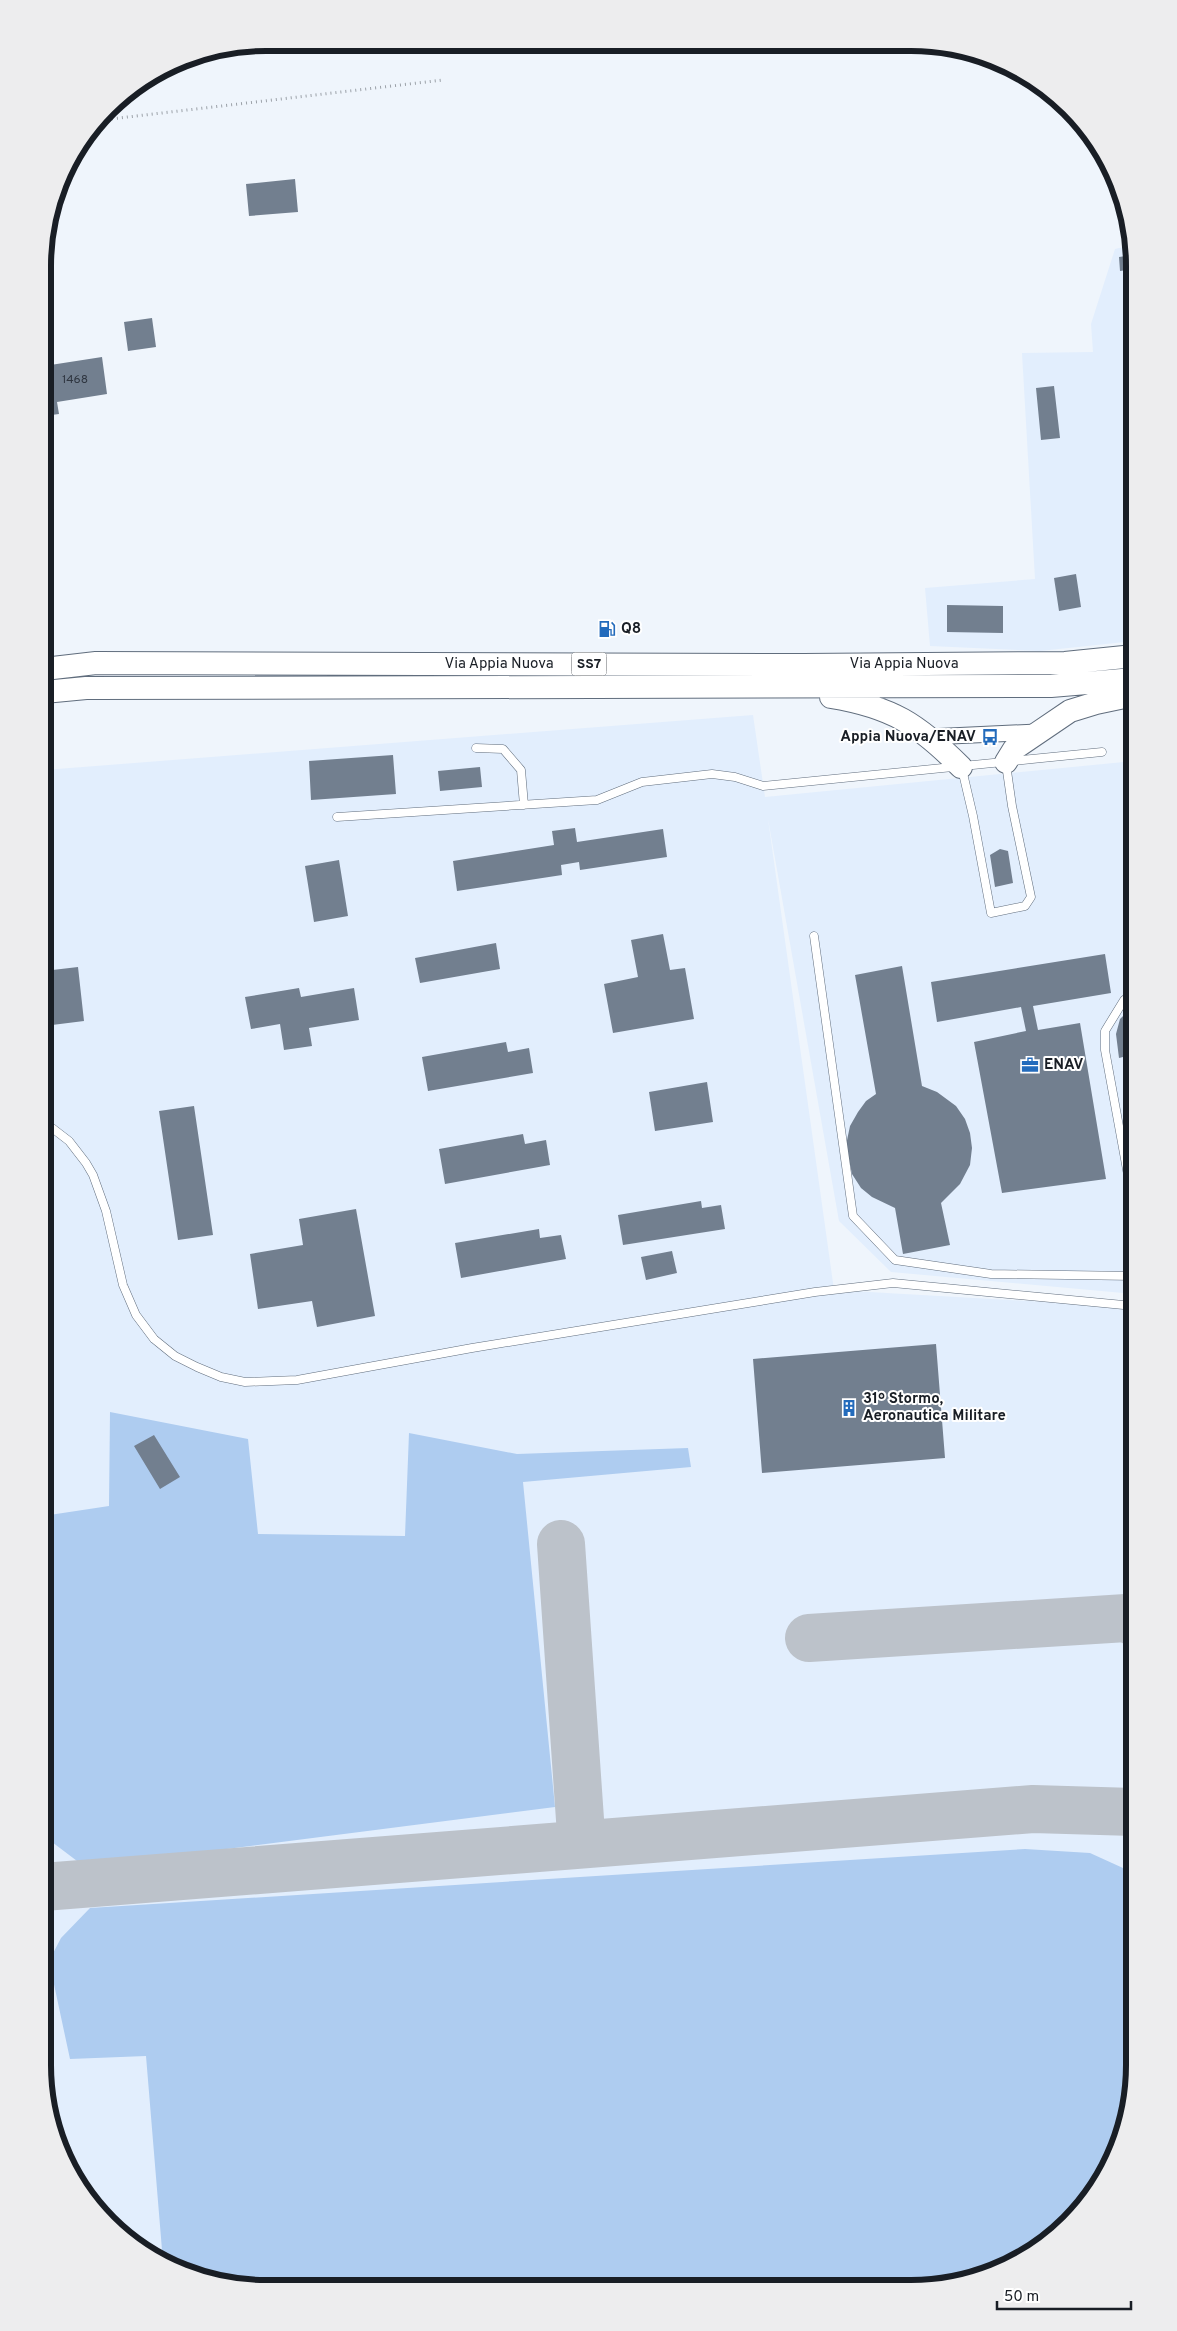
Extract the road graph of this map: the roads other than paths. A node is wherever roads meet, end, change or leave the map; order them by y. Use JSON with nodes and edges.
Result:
{"nodes":[{"id":1,"x":1126,"y":657,"type":"edge"},
{"id":2,"x":51,"y":668,"type":"edge"},
{"id":3,"x":1126,"y":680,"type":"edge"},
{"id":4,"x":758,"y":687,"type":"junction"},
{"id":5,"x":51,"y":691,"type":"edge"},
{"id":6,"x":1126,"y":697,"type":"edge"},
{"id":7,"x":1040,"y":732,"type":"junction"},
{"id":8,"x":928,"y":737,"type":"junction"},
{"id":9,"x":476,"y":748,"type":"dead end"},
{"id":10,"x":1102,"y":752,"type":"dead end"},
{"id":11,"x":1006,"y":762,"type":"junction"},
{"id":12,"x":961,"y":767,"type":"junction"},
{"id":13,"x":524,"y":805,"type":"junction"},
{"id":14,"x":337,"y":817,"type":"dead end"},
{"id":15,"x":814,"y":936,"type":"dead end"},
{"id":16,"x":1126,"y":998,"type":"edge"},
{"id":17,"x":51,"y":1127,"type":"edge"},
{"id":18,"x":1126,"y":1164,"type":"edge"},
{"id":19,"x":1126,"y":1276,"type":"edge"},
{"id":20,"x":1126,"y":1305,"type":"edge"}],
"edges":[{"from":1,"to":2,"type":"main road","name":"Via Appia Nuova","number":"SS7"},
{"from":3,"to":4,"type":"main road","name":"Via Appia Nuova","number":"SS7"},
{"from":4,"to":5,"type":"main road","name":"Via Appia Nuova","number":"SS7"},
{"from":4,"to":8,"type":"main road"},
{"from":6,"to":7,"type":"main road"},
{"from":7,"to":8,"type":"street"},
{"from":7,"to":11,"type":"main road"},
{"from":8,"to":12,"type":"main road"},
{"from":9,"to":13,"type":"lane"},
{"from":10,"to":11,"type":"lane"},
{"from":11,"to":12,"type":"lane"},
{"from":11,"to":12,"type":"lane"},
{"from":12,"to":13,"type":"lane"},
{"from":13,"to":14,"type":"lane"},
{"from":15,"to":19,"type":"lane"},
{"from":16,"to":18,"type":"lane"},
{"from":17,"to":20,"type":"lane"}]}
